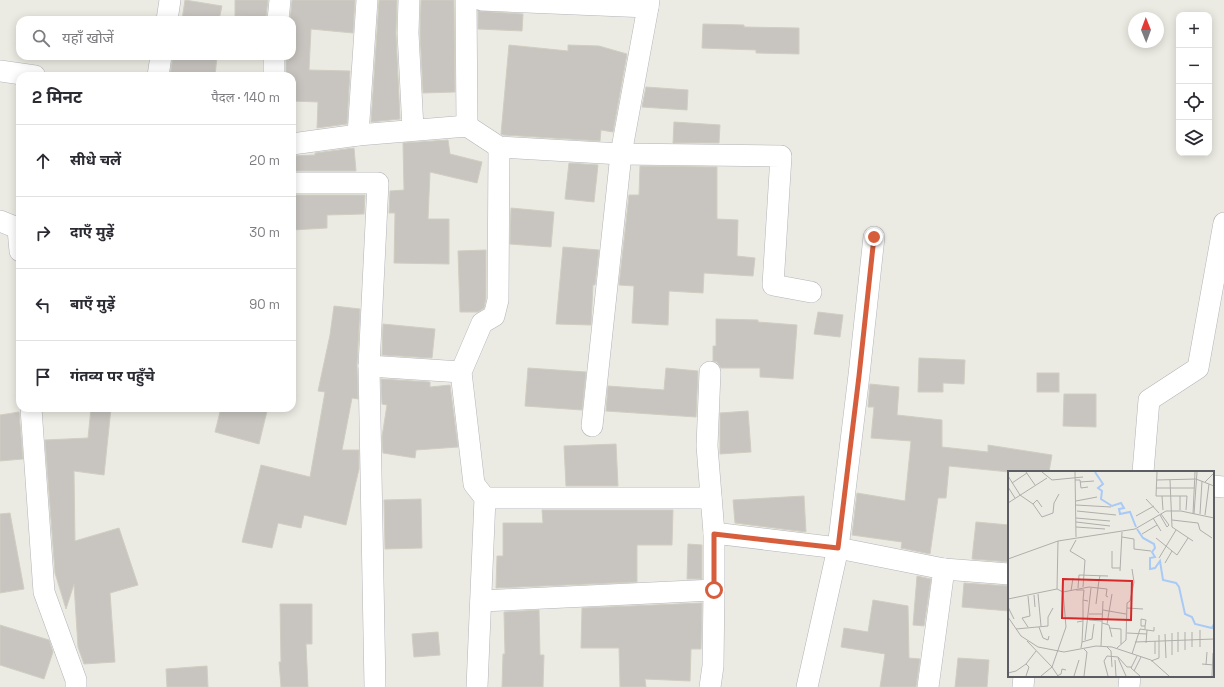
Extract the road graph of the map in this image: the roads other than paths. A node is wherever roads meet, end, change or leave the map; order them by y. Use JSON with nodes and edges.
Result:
{"nodes":[{"id":1,"x":170,"y":0,"type":"edge"},
{"id":2,"x":280,"y":0,"type":"edge"},
{"id":3,"x":367,"y":0,"type":"edge"},
{"id":4,"x":409,"y":0,"type":"edge"},
{"id":5,"x":466,"y":0,"type":"edge"},
{"id":6,"x":480,"y":0,"type":"edge"},
{"id":7,"x":649,"y":3,"type":"edge"},
{"id":8,"x":168,"y":16,"type":"edge"},
{"id":9,"x":278,"y":16,"type":"edge"},
{"id":10,"x":160,"y":60,"type":"edge"},
{"id":11,"x":274,"y":60,"type":"edge"},
{"id":12,"x":0,"y":71,"type":"edge"},
{"id":13,"x":159,"y":72,"type":"edge"},
{"id":14,"x":274,"y":72,"type":"edge"},
{"id":15,"x":16,"y":73,"type":"edge"},
{"id":16,"x":467,"y":126,"type":"junction"},
{"id":17,"x":413,"y":129,"type":"junction"},
{"id":18,"x":358,"y":135,"type":"junction"},
{"id":19,"x":296,"y":143,"type":"edge"},
{"id":20,"x":499,"y":147,"type":"junction"},
{"id":21,"x":621,"y":154,"type":"junction"},
{"id":22,"x":296,"y":183,"type":"edge"},
{"id":23,"x":1224,"y":223,"type":"edge"},
{"id":24,"x":13,"y":226,"type":"edge"},
{"id":25,"x":16,"y":237,"type":"edge"},
{"id":26,"x":874,"y":237,"type":"dead end"},
{"id":27,"x":811,"y":292,"type":"dead end"},
{"id":28,"x":369,"y":366,"type":"junction"},
{"id":29,"x":461,"y":372,"type":"junction"},
{"id":30,"x":710,"y":372,"type":"dead end"},
{"id":31,"x":31,"y":412,"type":"edge"},
{"id":32,"x":592,"y":426,"type":"dead end"},
{"id":33,"x":1143,"y":471,"type":"edge"},
{"id":34,"x":1214,"y":486,"type":"edge"},
{"id":35,"x":1224,"y":487,"type":"edge"},
{"id":36,"x":485,"y":498,"type":"junction"},
{"id":37,"x":711,"y":498,"type":"junction"},
{"id":38,"x":714,"y":534,"type":"junction"},
{"id":39,"x":838,"y":548,"type":"junction"},
{"id":40,"x":944,"y":569,"type":"junction"},
{"id":41,"x":1008,"y":574,"type":"edge"},
{"id":42,"x":714,"y":590,"type":"junction"},
{"id":43,"x":481,"y":601,"type":"junction"},
{"id":44,"x":1024,"y":677,"type":"edge"},
{"id":45,"x":1130,"y":677,"type":"edge"},
{"id":46,"x":76,"y":687,"type":"edge"},
{"id":47,"x":375,"y":687,"type":"edge"},
{"id":48,"x":477,"y":687,"type":"edge"},
{"id":49,"x":710,"y":687,"type":"edge"},
{"id":50,"x":807,"y":687,"type":"edge"},
{"id":51,"x":928,"y":687,"type":"edge"},
{"id":52,"x":1023,"y":687,"type":"edge"},
{"id":53,"x":1129,"y":687,"type":"edge"}],
"edges":[{"from":1,"to":8,"type":"street"},
{"from":2,"to":9,"type":"street"},
{"from":3,"to":18,"type":"street"},
{"from":4,"to":17,"type":"street"},
{"from":5,"to":16,"type":"street"},
{"from":6,"to":7,"type":"street"},
{"from":7,"to":21,"type":"street"},
{"from":10,"to":13,"type":"street"},
{"from":11,"to":14,"type":"street"},
{"from":12,"to":15,"type":"street"},
{"from":16,"to":17,"type":"street"},
{"from":16,"to":20,"type":"street"},
{"from":17,"to":18,"type":"street"},
{"from":18,"to":19,"type":"street"},
{"from":20,"to":21,"type":"street"},
{"from":20,"to":29,"type":"street"},
{"from":21,"to":27,"type":"street"},
{"from":21,"to":32,"type":"street"},
{"from":22,"to":28,"type":"street"},
{"from":23,"to":33,"type":"street"},
{"from":24,"to":25,"type":"street"},
{"from":26,"to":39,"type":"street"},
{"from":28,"to":29,"type":"street"},
{"from":28,"to":47,"type":"street"},
{"from":29,"to":36,"type":"street"},
{"from":30,"to":37,"type":"street"},
{"from":31,"to":46,"type":"street"},
{"from":34,"to":35,"type":"street"},
{"from":36,"to":37,"type":"street"},
{"from":36,"to":43,"type":"street"},
{"from":37,"to":38,"type":"street"},
{"from":38,"to":39,"type":"street"},
{"from":38,"to":42,"type":"street"},
{"from":39,"to":40,"type":"street"},
{"from":39,"to":50,"type":"street"},
{"from":40,"to":41,"type":"street"},
{"from":40,"to":51,"type":"street"},
{"from":42,"to":43,"type":"street"},
{"from":42,"to":49,"type":"street"},
{"from":43,"to":48,"type":"street"},
{"from":44,"to":52,"type":"street"},
{"from":45,"to":53,"type":"street"}]}
